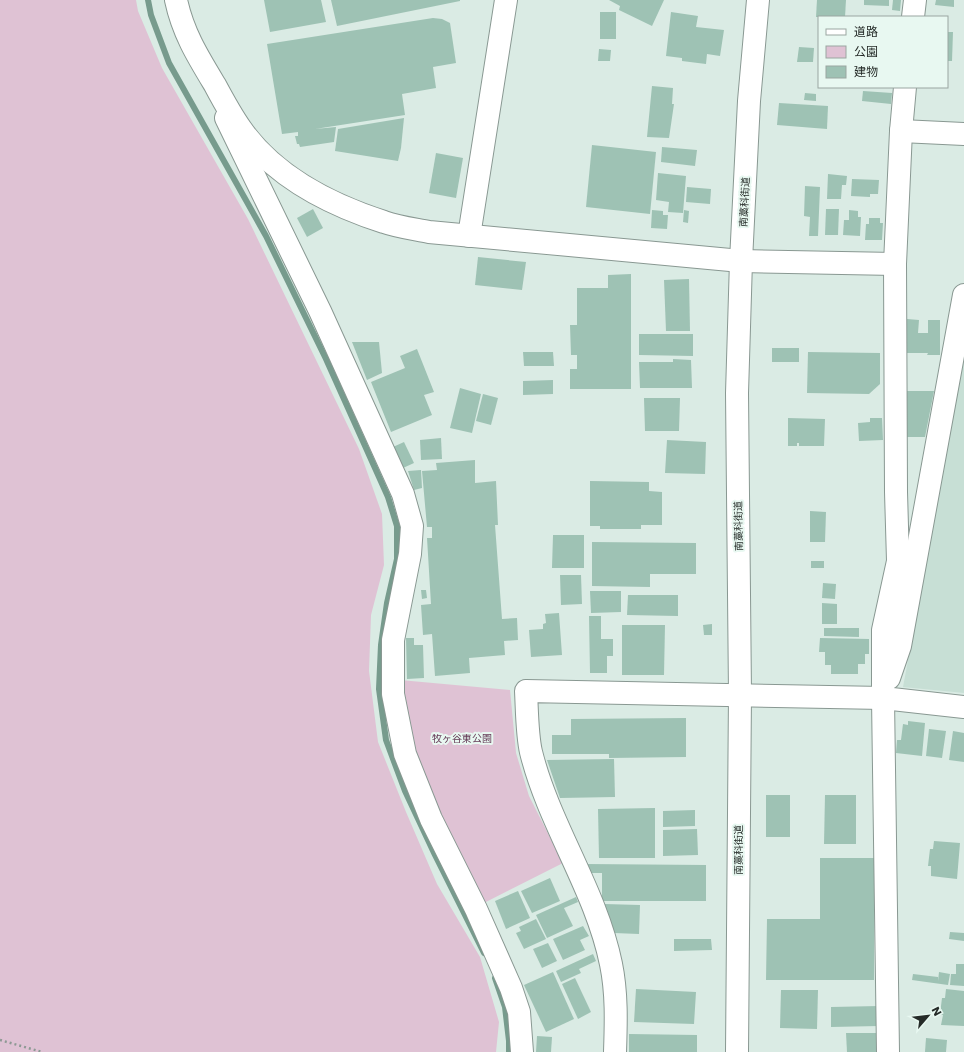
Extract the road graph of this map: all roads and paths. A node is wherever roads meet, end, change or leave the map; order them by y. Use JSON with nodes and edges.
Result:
{"nodes":[{"id":1,"x":176,"y":0,"type":"edge"},
{"id":2,"x":506,"y":0,"type":"edge"},
{"id":3,"x":758,"y":0,"type":"edge"},
{"id":4,"x":915,"y":0,"type":"edge"},
{"id":5,"x":913,"y":16,"type":"edge"},
{"id":6,"x":192,"y":47,"type":"junction"},
{"id":7,"x":905,"y":88,"type":"edge"},
{"id":8,"x":901,"y":131,"type":"junction"},
{"id":9,"x":964,"y":134,"type":"edge"},
{"id":10,"x":469,"y":236,"type":"junction"},
{"id":11,"x":741,"y":261,"type":"junction"},
{"id":12,"x":895,"y":264,"type":"junction"},
{"id":13,"x":964,"y":295,"type":"edge"},
{"id":14,"x":740,"y":694,"type":"junction"},
{"id":15,"x":883,"y":698,"type":"junction"},
{"id":16,"x":964,"y":707,"type":"edge"},
{"id":17,"x":0,"y":1040,"type":"edge"},
{"id":18,"x":42,"y":1052,"type":"edge"},
{"id":19,"x":522,"y":1052,"type":"edge"},
{"id":20,"x":615,"y":1052,"type":"edge"},
{"id":21,"x":737,"y":1052,"type":"edge"},
{"id":22,"x":888,"y":1052,"type":"edge"}],
"edges":[{"from":1,"to":6,"type":"street"},
{"from":2,"to":10,"type":"street"},
{"from":3,"to":11,"type":"street","name":"南藁科街道"},
{"from":4,"to":5,"type":"street"},
{"from":6,"to":10,"type":"street"},
{"from":6,"to":19,"type":"street"},
{"from":7,"to":8,"type":"street"},
{"from":8,"to":9,"type":"street"},
{"from":8,"to":12,"type":"street"},
{"from":10,"to":11,"type":"street"},
{"from":11,"to":12,"type":"street"},
{"from":11,"to":14,"type":"street","name":"南藁科街道"},
{"from":12,"to":15,"type":"street"},
{"from":13,"to":15,"type":"street"},
{"from":14,"to":15,"type":"street"},
{"from":14,"to":20,"type":"street"},
{"from":14,"to":21,"type":"street","name":"南藁科街道"},
{"from":15,"to":16,"type":"street"},
{"from":15,"to":22,"type":"street"},
{"from":17,"to":18,"type":"path"}]}
